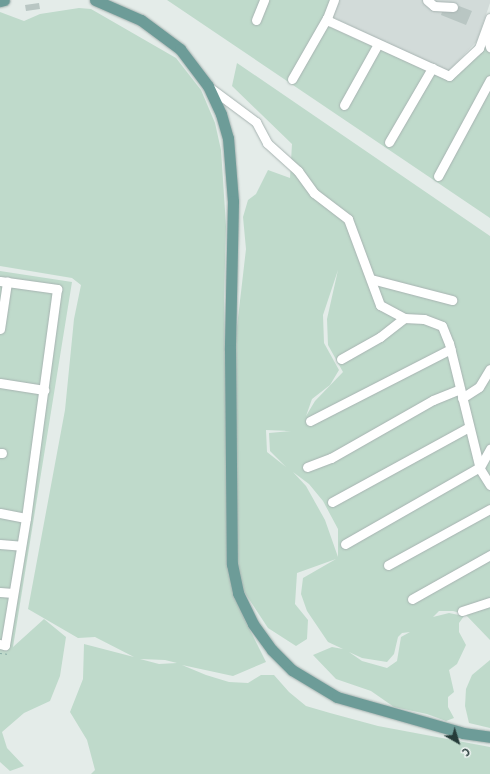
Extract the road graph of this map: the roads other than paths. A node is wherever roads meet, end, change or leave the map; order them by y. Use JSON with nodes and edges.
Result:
{"nodes":[{"id":1,"x":4,"y":0,"type":"edge"},
{"id":2,"x":95,"y":0,"type":"edge"},
{"id":3,"x":264,"y":0,"type":"edge"},
{"id":4,"x":334,"y":0,"type":"edge"},
{"id":5,"x":427,"y":0,"type":"edge"},
{"id":6,"x":0,"y":1,"type":"edge"},
{"id":7,"x":453,"y":7,"type":"dead end"},
{"id":8,"x":327,"y":18,"type":"junction"},
{"id":9,"x":490,"y":18,"type":"edge"},
{"id":10,"x":256,"y":20,"type":"dead end"},
{"id":11,"x":486,"y":32,"type":"junction"},
{"id":12,"x":378,"y":44,"type":"junction"},
{"id":13,"x":490,"y":46,"type":"edge"},
{"id":14,"x":432,"y":68,"type":"junction"},
{"id":15,"x":292,"y":79,"type":"dead end"},
{"id":16,"x":490,"y":80,"type":"edge"},
{"id":17,"x":208,"y":86,"type":"junction"},
{"id":18,"x":344,"y":105,"type":"dead end"},
{"id":19,"x":389,"y":142,"type":"dead end"},
{"id":20,"x":438,"y":176,"type":"dead end"},
{"id":21,"x":371,"y":279,"type":"junction"},
{"id":22,"x":4,"y":282,"type":"edge"},
{"id":23,"x":452,"y":300,"type":"dead end"},
{"id":24,"x":404,"y":318,"type":"junction"},
{"id":25,"x":0,"y":329,"type":"edge"},
{"id":26,"x":451,"y":349,"type":"junction"},
{"id":27,"x":341,"y":359,"type":"dead end"},
{"id":28,"x":490,"y":369,"type":"edge"},
{"id":29,"x":0,"y":383,"type":"edge"},
{"id":30,"x":44,"y":390,"type":"junction"},
{"id":31,"x":461,"y":394,"type":"junction"},
{"id":32,"x":310,"y":421,"type":"dead end"},
{"id":33,"x":469,"y":427,"type":"junction"},
{"id":34,"x":490,"y":449,"type":"edge"},
{"id":35,"x":307,"y":467,"type":"dead end"},
{"id":36,"x":480,"y":467,"type":"junction"},
{"id":37,"x":490,"y":485,"type":"edge"},
{"id":38,"x":332,"y":502,"type":"dead end"},
{"id":39,"x":490,"y":509,"type":"edge"},
{"id":40,"x":0,"y":514,"type":"edge"},
{"id":41,"x":26,"y":518,"type":"junction"},
{"id":42,"x":0,"y":544,"type":"edge"},
{"id":43,"x":345,"y":544,"type":"dead end"},
{"id":44,"x":21,"y":546,"type":"junction"},
{"id":45,"x":490,"y":555,"type":"edge"},
{"id":46,"x":388,"y":565,"type":"dead end"},
{"id":47,"x":0,"y":592,"type":"edge"},
{"id":48,"x":13,"y":593,"type":"junction"},
{"id":49,"x":412,"y":599,"type":"dead end"},
{"id":50,"x":490,"y":602,"type":"edge"},
{"id":51,"x":462,"y":611,"type":"dead end"},
{"id":52,"x":0,"y":644,"type":"edge"},
{"id":53,"x":490,"y":737,"type":"edge"}],
"edges":[{"from":1,"to":6,"type":"main road"},
{"from":2,"to":17,"type":"main road"},
{"from":3,"to":10,"type":"street"},
{"from":4,"to":8,"type":"street"},
{"from":5,"to":7,"type":"street"},
{"from":8,"to":12,"type":"street"},
{"from":8,"to":15,"type":"street"},
{"from":9,"to":11,"type":"street"},
{"from":11,"to":13,"type":"street"},
{"from":11,"to":14,"type":"street"},
{"from":12,"to":14,"type":"street"},
{"from":12,"to":18,"type":"street"},
{"from":14,"to":19,"type":"street"},
{"from":16,"to":20,"type":"street"},
{"from":17,"to":21,"type":"street"},
{"from":17,"to":53,"type":"main road"},
{"from":21,"to":23,"type":"street"},
{"from":21,"to":24,"type":"street"},
{"from":22,"to":25,"type":"street"},
{"from":22,"to":30,"type":"street"},
{"from":24,"to":26,"type":"street"},
{"from":24,"to":27,"type":"street"},
{"from":26,"to":31,"type":"street"},
{"from":26,"to":32,"type":"street"},
{"from":28,"to":31,"type":"street"},
{"from":29,"to":30,"type":"street"},
{"from":30,"to":41,"type":"street"},
{"from":31,"to":33,"type":"street"},
{"from":31,"to":35,"type":"street"},
{"from":33,"to":36,"type":"street"},
{"from":33,"to":38,"type":"street"},
{"from":34,"to":36,"type":"street"},
{"from":36,"to":37,"type":"street"},
{"from":36,"to":43,"type":"street"},
{"from":39,"to":46,"type":"street"},
{"from":40,"to":41,"type":"street"},
{"from":41,"to":44,"type":"street"},
{"from":42,"to":44,"type":"street"},
{"from":44,"to":48,"type":"street"},
{"from":45,"to":49,"type":"street"},
{"from":47,"to":48,"type":"street"},
{"from":48,"to":52,"type":"street"},
{"from":50,"to":51,"type":"street"}]}
